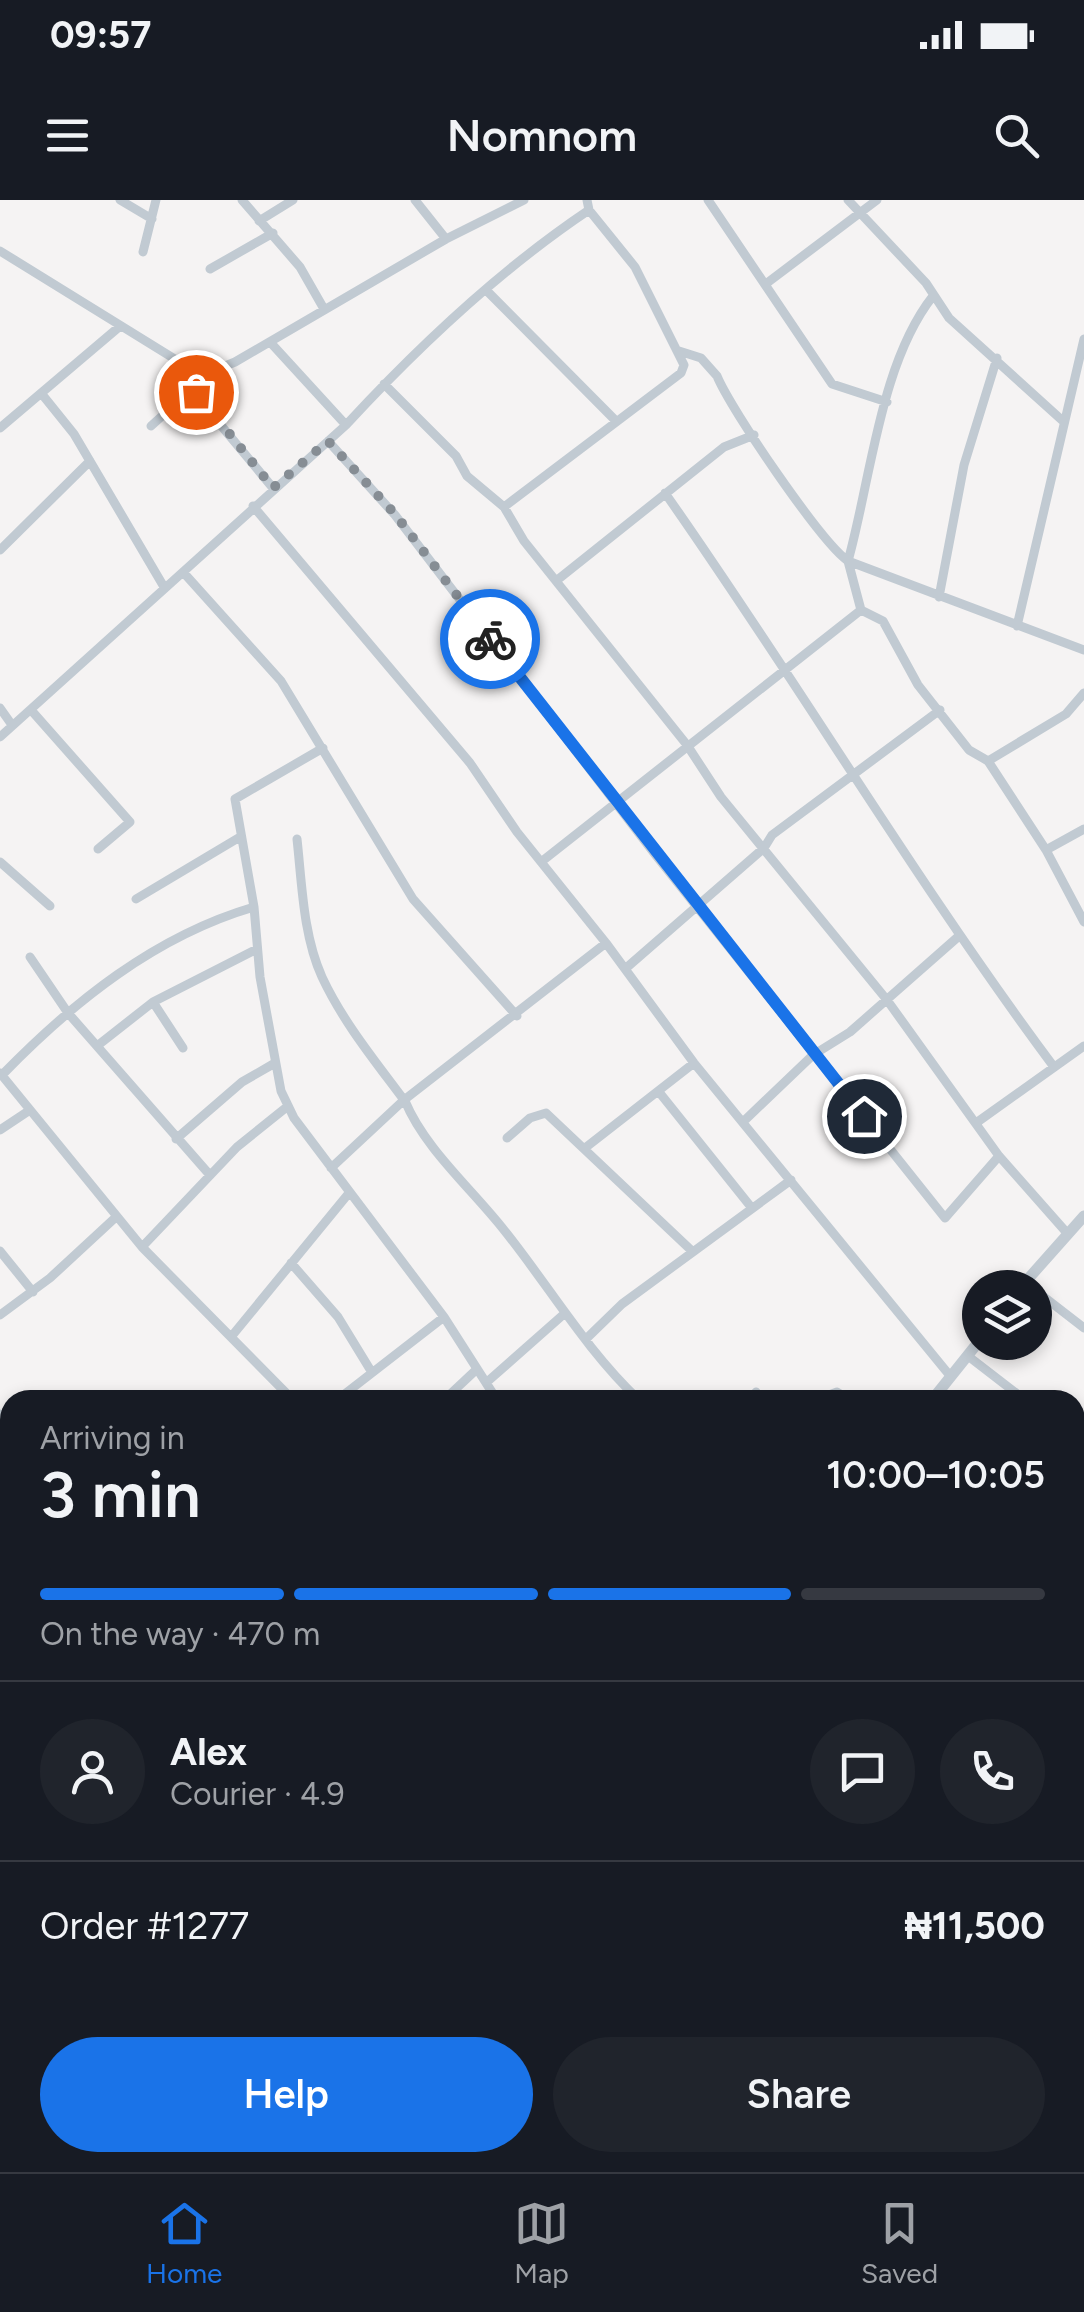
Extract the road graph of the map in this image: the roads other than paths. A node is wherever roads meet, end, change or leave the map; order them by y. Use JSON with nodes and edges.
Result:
{"nodes":[{"id":1,"x":120,"y":200,"type":"edge"},
{"id":2,"x":156,"y":200,"type":"edge"},
{"id":3,"x":242,"y":200,"type":"edge"},
{"id":4,"x":293,"y":200,"type":"edge"},
{"id":5,"x":415,"y":200,"type":"edge"},
{"id":6,"x":524,"y":200,"type":"edge"},
{"id":7,"x":708,"y":200,"type":"edge"},
{"id":8,"x":848,"y":200,"type":"edge"},
{"id":9,"x":877,"y":200,"type":"edge"},
{"id":10,"x":588,"y":205,"type":"edge"},
{"id":11,"x":860,"y":214,"type":"junction"},
{"id":12,"x":152,"y":218,"type":"junction"},
{"id":13,"x":260,"y":221,"type":"junction"},
{"id":14,"x":273,"y":233,"type":"junction"},
{"id":15,"x":446,"y":239,"type":"junction"},
{"id":16,"x":0,"y":251,"type":"edge"},
{"id":17,"x":143,"y":252,"type":"dead end"},
{"id":18,"x":210,"y":269,"type":"dead end"},
{"id":19,"x":767,"y":282,"type":"junction"},
{"id":20,"x":486,"y":291,"type":"junction"},
{"id":21,"x":933,"y":296,"type":"junction"},
{"id":22,"x":324,"y":309,"type":"junction"},
{"id":23,"x":118,"y":327,"type":"junction"},
{"id":24,"x":1084,"y":339,"type":"edge"},
{"id":25,"x":270,"y":342,"type":"junction"},
{"id":26,"x":678,"y":350,"type":"junction"},
{"id":27,"x":997,"y":358,"type":"junction"},
{"id":28,"x":192,"y":384,"type":"junction"},
{"id":29,"x":384,"y":384,"type":"junction"},
{"id":30,"x":41,"y":393,"type":"junction"},
{"id":31,"x":888,"y":402,"type":"junction"},
{"id":32,"x":614,"y":420,"type":"junction"},
{"id":33,"x":1064,"y":422,"type":"junction"},
{"id":34,"x":346,"y":425,"type":"junction"},
{"id":35,"x":151,"y":426,"type":"dead end"},
{"id":36,"x":0,"y":428,"type":"edge"},
{"id":37,"x":754,"y":435,"type":"junction"},
{"id":38,"x":328,"y":441,"type":"junction"},
{"id":39,"x":90,"y":461,"type":"junction"},
{"id":40,"x":273,"y":488,"type":"junction"},
{"id":41,"x":665,"y":493,"type":"junction"},
{"id":42,"x":253,"y":506,"type":"junction"},
{"id":43,"x":504,"y":507,"type":"junction"},
{"id":44,"x":0,"y":550,"type":"edge"},
{"id":45,"x":848,"y":560,"type":"junction"},
{"id":46,"x":183,"y":572,"type":"junction"},
{"id":47,"x":556,"y":581,"type":"junction"},
{"id":48,"x":164,"y":587,"type":"junction"},
{"id":49,"x":938,"y":596,"type":"junction"},
{"id":50,"x":861,"y":610,"type":"junction"},
{"id":51,"x":1017,"y":626,"type":"junction"},
{"id":52,"x":1084,"y":650,"type":"edge"},
{"id":53,"x":785,"y":671,"type":"junction"},
{"id":54,"x":1084,"y":693,"type":"edge"},
{"id":55,"x":0,"y":708,"type":"edge"},
{"id":56,"x":31,"y":710,"type":"junction"},
{"id":57,"x":940,"y":710,"type":"junction"},
{"id":58,"x":12,"y":725,"type":"junction"},
{"id":59,"x":0,"y":737,"type":"edge"},
{"id":60,"x":688,"y":745,"type":"junction"},
{"id":61,"x":323,"y":748,"type":"junction"},
{"id":62,"x":988,"y":761,"type":"junction"},
{"id":63,"x":855,"y":774,"type":"junction"},
{"id":64,"x":614,"y":803,"type":"junction"},
{"id":65,"x":1084,"y":828,"type":"edge"},
{"id":66,"x":240,"y":837,"type":"junction"},
{"id":67,"x":296,"y":839,"type":"dead end"},
{"id":68,"x":764,"y":848,"type":"junction"},
{"id":69,"x":98,"y":849,"type":"dead end"},
{"id":70,"x":1046,"y":850,"type":"junction"},
{"id":71,"x":0,"y":862,"type":"edge"},
{"id":72,"x":541,"y":862,"type":"junction"},
{"id":73,"x":136,"y":900,"type":"dead end"},
{"id":74,"x":696,"y":905,"type":"junction"},
{"id":75,"x":50,"y":906,"type":"dead end"},
{"id":76,"x":254,"y":907,"type":"junction"},
{"id":77,"x":1084,"y":922,"type":"edge"},
{"id":78,"x":959,"y":936,"type":"junction"},
{"id":79,"x":606,"y":943,"type":"junction"},
{"id":80,"x":257,"y":949,"type":"junction"},
{"id":81,"x":30,"y":957,"type":"dead end"},
{"id":82,"x":625,"y":969,"type":"junction"},
{"id":83,"x":887,"y":1000,"type":"junction"},
{"id":84,"x":153,"y":1002,"type":"junction"},
{"id":85,"x":68,"y":1012,"type":"junction"},
{"id":86,"x":516,"y":1016,"type":"junction"},
{"id":87,"x":97,"y":1046,"type":"junction"},
{"id":88,"x":1084,"y":1046,"type":"edge"},
{"id":89,"x":183,"y":1048,"type":"dead end"},
{"id":90,"x":812,"y":1055,"type":"junction"},
{"id":91,"x":275,"y":1063,"type":"junction"},
{"id":92,"x":694,"y":1063,"type":"junction"},
{"id":93,"x":1054,"y":1067,"type":"junction"},
{"id":94,"x":1,"y":1074,"type":"edge"},
{"id":95,"x":659,"y":1092,"type":"junction"},
{"id":96,"x":405,"y":1101,"type":"junction"},
{"id":97,"x":288,"y":1106,"type":"junction"},
{"id":98,"x":30,"y":1110,"type":"junction"},
{"id":99,"x":745,"y":1120,"type":"junction"},
{"id":100,"x":976,"y":1123,"type":"junction"},
{"id":101,"x":0,"y":1130,"type":"edge"},
{"id":102,"x":506,"y":1138,"type":"dead end"},
{"id":103,"x":176,"y":1139,"type":"junction"},
{"id":104,"x":585,"y":1148,"type":"junction"},
{"id":105,"x":999,"y":1156,"type":"junction"},
{"id":106,"x":331,"y":1168,"type":"junction"},
{"id":107,"x":210,"y":1174,"type":"junction"},
{"id":108,"x":791,"y":1180,"type":"junction"},
{"id":109,"x":349,"y":1193,"type":"junction"},
{"id":110,"x":751,"y":1207,"type":"junction"},
{"id":111,"x":1084,"y":1216,"type":"edge"},
{"id":112,"x":116,"y":1217,"type":"junction"},
{"id":113,"x":1067,"y":1233,"type":"junction"},
{"id":114,"x":142,"y":1247,"type":"junction"},
{"id":115,"x":0,"y":1251,"type":"edge"},
{"id":116,"x":692,"y":1251,"type":"junction"},
{"id":117,"x":291,"y":1264,"type":"junction"},
{"id":118,"x":1040,"y":1270,"type":"edge"},
{"id":119,"x":33,"y":1292,"type":"junction"},
{"id":120,"x":1052,"y":1304,"type":"edge"},
{"id":121,"x":564,"y":1314,"type":"junction"},
{"id":122,"x":0,"y":1316,"type":"edge"},
{"id":123,"x":444,"y":1316,"type":"junction"},
{"id":124,"x":1084,"y":1328,"type":"edge"},
{"id":125,"x":231,"y":1337,"type":"junction"},
{"id":126,"x":587,"y":1338,"type":"junction"},
{"id":127,"x":965,"y":1360,"type":"edge"},
{"id":128,"x":973,"y":1360,"type":"edge"},
{"id":129,"x":477,"y":1369,"type":"junction"},
{"id":130,"x":371,"y":1371,"type":"junction"},
{"id":131,"x":951,"y":1378,"type":"junction"},
{"id":132,"x":487,"y":1382,"type":"junction"},
{"id":133,"x":283,"y":1390,"type":"edge"},
{"id":134,"x":348,"y":1390,"type":"edge"},
{"id":135,"x":455,"y":1390,"type":"edge"},
{"id":136,"x":491,"y":1390,"type":"edge"},
{"id":137,"x":628,"y":1390,"type":"edge"},
{"id":138,"x":941,"y":1390,"type":"edge"},
{"id":139,"x":1012,"y":1390,"type":"edge"}],
"edges":[{"from":1,"to":12,"type":"street"},
{"from":2,"to":12,"type":"street"},
{"from":3,"to":13,"type":"street"},
{"from":4,"to":13,"type":"street"},
{"from":5,"to":15,"type":"street"},
{"from":6,"to":15,"type":"street"},
{"from":7,"to":19,"type":"street"},
{"from":8,"to":11,"type":"street"},
{"from":9,"to":11,"type":"street"},
{"from":10,"to":20,"type":"street"},
{"from":10,"to":26,"type":"street"},
{"from":11,"to":19,"type":"street"},
{"from":11,"to":21,"type":"street"},
{"from":12,"to":17,"type":"street"},
{"from":13,"to":14,"type":"street"},
{"from":14,"to":18,"type":"street"},
{"from":14,"to":22,"type":"street"},
{"from":15,"to":22,"type":"street"},
{"from":16,"to":23,"type":"street"},
{"from":19,"to":31,"type":"street"},
{"from":20,"to":29,"type":"street"},
{"from":20,"to":32,"type":"street"},
{"from":21,"to":27,"type":"street"},
{"from":21,"to":31,"type":"street"},
{"from":22,"to":25,"type":"street"},
{"from":23,"to":28,"type":"street"},
{"from":23,"to":30,"type":"street"},
{"from":24,"to":33,"type":"street"},
{"from":25,"to":28,"type":"street"},
{"from":25,"to":34,"type":"street"},
{"from":26,"to":32,"type":"street"},
{"from":26,"to":37,"type":"street"},
{"from":27,"to":33,"type":"street"},
{"from":27,"to":49,"type":"street"},
{"from":28,"to":35,"type":"street"},
{"from":28,"to":40,"type":"street"},
{"from":29,"to":34,"type":"street"},
{"from":29,"to":43,"type":"street"},
{"from":30,"to":36,"type":"street"},
{"from":30,"to":39,"type":"street"},
{"from":31,"to":45,"type":"street"},
{"from":32,"to":43,"type":"street"},
{"from":33,"to":51,"type":"street"},
{"from":34,"to":38,"type":"street"},
{"from":37,"to":41,"type":"street"},
{"from":37,"to":45,"type":"street"},
{"from":38,"to":40,"type":"street"},
{"from":38,"to":64,"type":"street"},
{"from":39,"to":44,"type":"street"},
{"from":39,"to":48,"type":"street"},
{"from":40,"to":42,"type":"street"},
{"from":41,"to":47,"type":"street"},
{"from":41,"to":53,"type":"street"},
{"from":42,"to":46,"type":"street"},
{"from":42,"to":72,"type":"street"},
{"from":43,"to":47,"type":"street"},
{"from":45,"to":49,"type":"street"},
{"from":45,"to":50,"type":"street"},
{"from":46,"to":48,"type":"street"},
{"from":46,"to":61,"type":"street"},
{"from":47,"to":60,"type":"street"},
{"from":48,"to":56,"type":"street"},
{"from":49,"to":51,"type":"street"},
{"from":50,"to":53,"type":"street"},
{"from":50,"to":57,"type":"street"},
{"from":51,"to":52,"type":"street"},
{"from":53,"to":60,"type":"street"},
{"from":53,"to":63,"type":"street"},
{"from":54,"to":62,"type":"street"},
{"from":55,"to":58,"type":"street"},
{"from":56,"to":58,"type":"street"},
{"from":56,"to":69,"type":"street"},
{"from":57,"to":62,"type":"street"},
{"from":57,"to":63,"type":"street"},
{"from":58,"to":59,"type":"street"},
{"from":60,"to":64,"type":"street"},
{"from":60,"to":68,"type":"street"},
{"from":61,"to":66,"type":"street"},
{"from":61,"to":86,"type":"street"},
{"from":62,"to":70,"type":"street"},
{"from":63,"to":68,"type":"street"},
{"from":63,"to":78,"type":"street"},
{"from":64,"to":72,"type":"street"},
{"from":64,"to":74,"type":"street"},
{"from":65,"to":70,"type":"street"},
{"from":66,"to":73,"type":"street"},
{"from":66,"to":76,"type":"street"},
{"from":67,"to":96,"type":"street"},
{"from":68,"to":74,"type":"street"},
{"from":68,"to":83,"type":"street"},
{"from":70,"to":77,"type":"street"},
{"from":71,"to":75,"type":"street"},
{"from":72,"to":79,"type":"street"},
{"from":74,"to":82,"type":"street"},
{"from":74,"to":90,"type":"street"},
{"from":76,"to":80,"type":"street"},
{"from":76,"to":85,"type":"street"},
{"from":78,"to":83,"type":"street"},
{"from":78,"to":93,"type":"street"},
{"from":79,"to":82,"type":"street"},
{"from":79,"to":86,"type":"street"},
{"from":80,"to":84,"type":"street"},
{"from":80,"to":91,"type":"street"},
{"from":81,"to":85,"type":"street"},
{"from":82,"to":92,"type":"street"},
{"from":83,"to":90,"type":"street"},
{"from":83,"to":100,"type":"street"},
{"from":84,"to":87,"type":"street"},
{"from":84,"to":89,"type":"street"},
{"from":85,"to":87,"type":"street"},
{"from":85,"to":94,"type":"street"},
{"from":86,"to":96,"type":"street"},
{"from":87,"to":103,"type":"street"},
{"from":88,"to":93,"type":"street"},
{"from":90,"to":99,"type":"street"},
{"from":90,"to":105,"type":"street"},
{"from":91,"to":97,"type":"street"},
{"from":91,"to":103,"type":"street"},
{"from":92,"to":95,"type":"street"},
{"from":92,"to":99,"type":"street"},
{"from":93,"to":100,"type":"street"},
{"from":94,"to":98,"type":"street"},
{"from":95,"to":104,"type":"street"},
{"from":95,"to":110,"type":"street"},
{"from":96,"to":106,"type":"street"},
{"from":96,"to":121,"type":"street"},
{"from":97,"to":106,"type":"street"},
{"from":97,"to":107,"type":"street"},
{"from":98,"to":101,"type":"street"},
{"from":98,"to":112,"type":"street"},
{"from":99,"to":108,"type":"street"},
{"from":100,"to":105,"type":"street"},
{"from":102,"to":104,"type":"street"},
{"from":103,"to":107,"type":"street"},
{"from":104,"to":116,"type":"street"},
{"from":105,"to":113,"type":"street"},
{"from":106,"to":109,"type":"street"},
{"from":107,"to":114,"type":"street"},
{"from":108,"to":110,"type":"street"},
{"from":108,"to":131,"type":"street"},
{"from":109,"to":117,"type":"street"},
{"from":109,"to":123,"type":"street"},
{"from":110,"to":116,"type":"street"},
{"from":111,"to":113,"type":"street"},
{"from":112,"to":114,"type":"street"},
{"from":112,"to":119,"type":"street"},
{"from":113,"to":118,"type":"street"},
{"from":114,"to":125,"type":"street"},
{"from":115,"to":119,"type":"street"},
{"from":116,"to":126,"type":"street"},
{"from":117,"to":125,"type":"street"},
{"from":117,"to":130,"type":"street"},
{"from":119,"to":122,"type":"street"},
{"from":120,"to":124,"type":"street"},
{"from":121,"to":126,"type":"street"},
{"from":121,"to":132,"type":"street"},
{"from":123,"to":129,"type":"street"},
{"from":123,"to":130,"type":"street"},
{"from":125,"to":133,"type":"street"},
{"from":126,"to":137,"type":"street"},
{"from":127,"to":131,"type":"street"},
{"from":128,"to":139,"type":"street"},
{"from":129,"to":132,"type":"street"},
{"from":129,"to":135,"type":"street"},
{"from":130,"to":134,"type":"street"},
{"from":131,"to":138,"type":"street"},
{"from":132,"to":136,"type":"street"}]}
